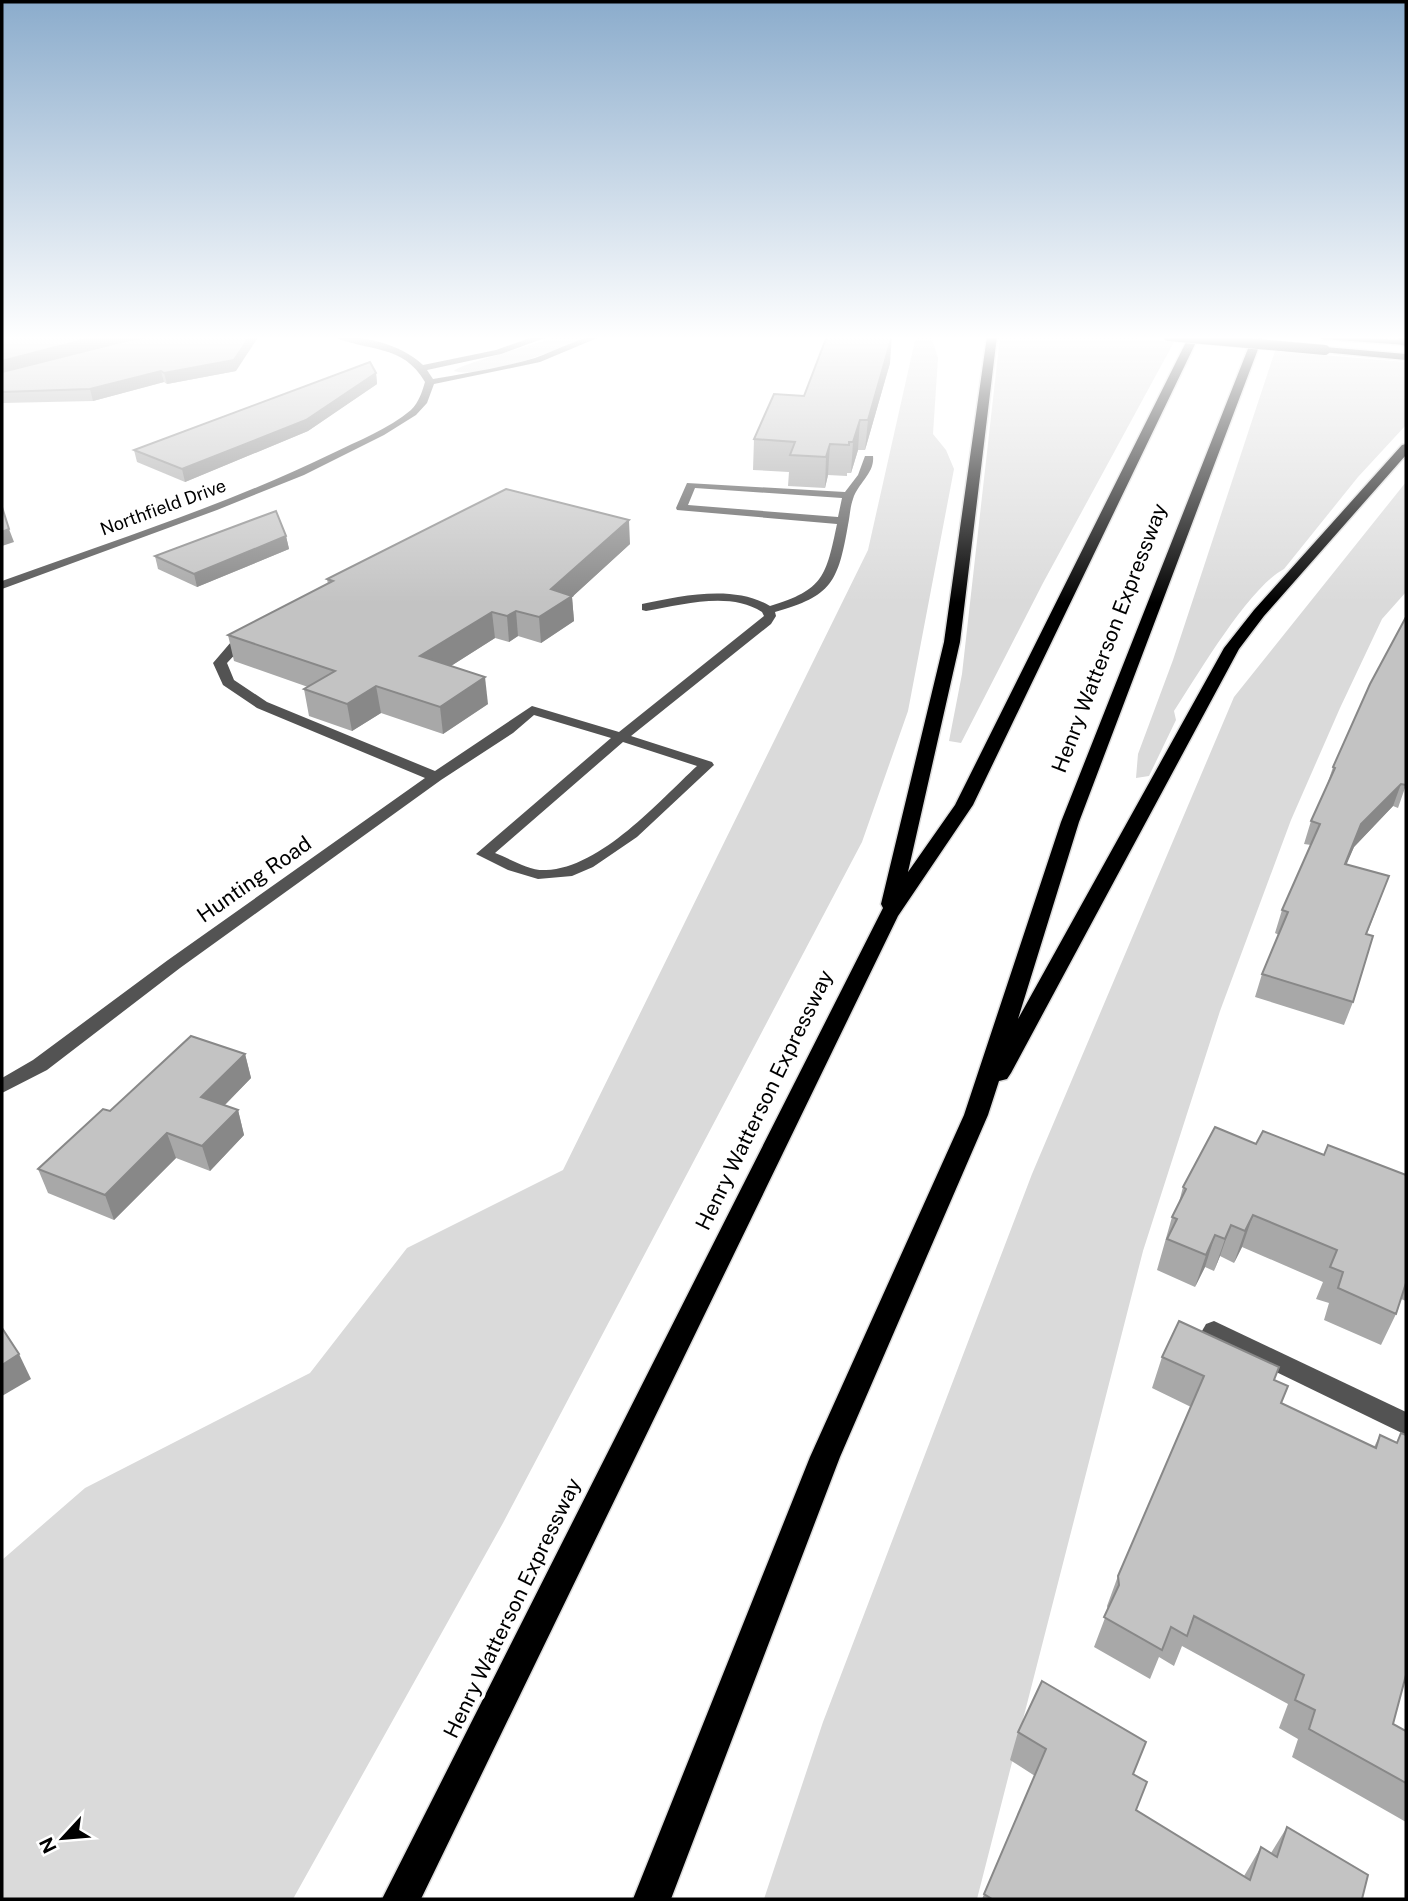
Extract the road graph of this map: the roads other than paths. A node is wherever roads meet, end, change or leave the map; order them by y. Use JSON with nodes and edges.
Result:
{"nodes":[{"id":1,"x":394,"y":425,"type":"edge"},
{"id":2,"x":977,"y":425,"type":"edge"},
{"id":3,"x":1151,"y":425,"type":"edge"},
{"id":4,"x":1224,"y":425,"type":"edge"},
{"id":5,"x":1406,"y":448,"type":"edge"},
{"id":6,"x":869,"y":457,"type":"edge"},
{"id":7,"x":849,"y":495,"type":"junction"},
{"id":8,"x":843,"y":521,"type":"junction"},
{"id":9,"x":2,"y":585,"type":"edge"},
{"id":10,"x":646,"y":607,"type":"dead end"},
{"id":11,"x":768,"y":610,"type":"junction"},
{"id":12,"x":259,"y":633,"type":"edge"},
{"id":13,"x":621,"y":737,"type":"junction"},
{"id":14,"x":436,"y":777,"type":"junction"},
{"id":15,"x":888,"y":916,"type":"junction"},
{"id":16,"x":2,"y":1086,"type":"edge"},
{"id":17,"x":976,"y":1115,"type":"junction"},
{"id":18,"x":1214,"y":1331,"type":"dead end"},
{"id":19,"x":1406,"y":1424,"type":"edge"},
{"id":20,"x":401,"y":1899,"type":"edge"},
{"id":21,"x":652,"y":1899,"type":"edge"}],
"edges":[{"from":1,"to":9,"type":"street","name":"Northfield Drive"},
{"from":2,"to":15,"type":"highway"},
{"from":3,"to":15,"type":"highway","name":"Henry Watterson Expressway"},
{"from":4,"to":17,"type":"highway","name":"Henry Watterson Expressway"},
{"from":5,"to":17,"type":"highway"},
{"from":6,"to":7,"type":"street"},
{"from":7,"to":8,"type":"street"},
{"from":7,"to":8,"type":"street"},
{"from":8,"to":11,"type":"street"},
{"from":10,"to":11,"type":"street"},
{"from":11,"to":13,"type":"street"},
{"from":12,"to":14,"type":"street"},
{"from":13,"to":13,"type":"street"},
{"from":13,"to":14,"type":"street","name":"Hunting Road"},
{"from":14,"to":16,"type":"street","name":"Hunting Road"},
{"from":15,"to":20,"type":"highway","name":"Henry Watterson Expressway"},
{"from":17,"to":21,"type":"highway","name":"Henry Watterson Expressway"},
{"from":18,"to":19,"type":"street"}]}
